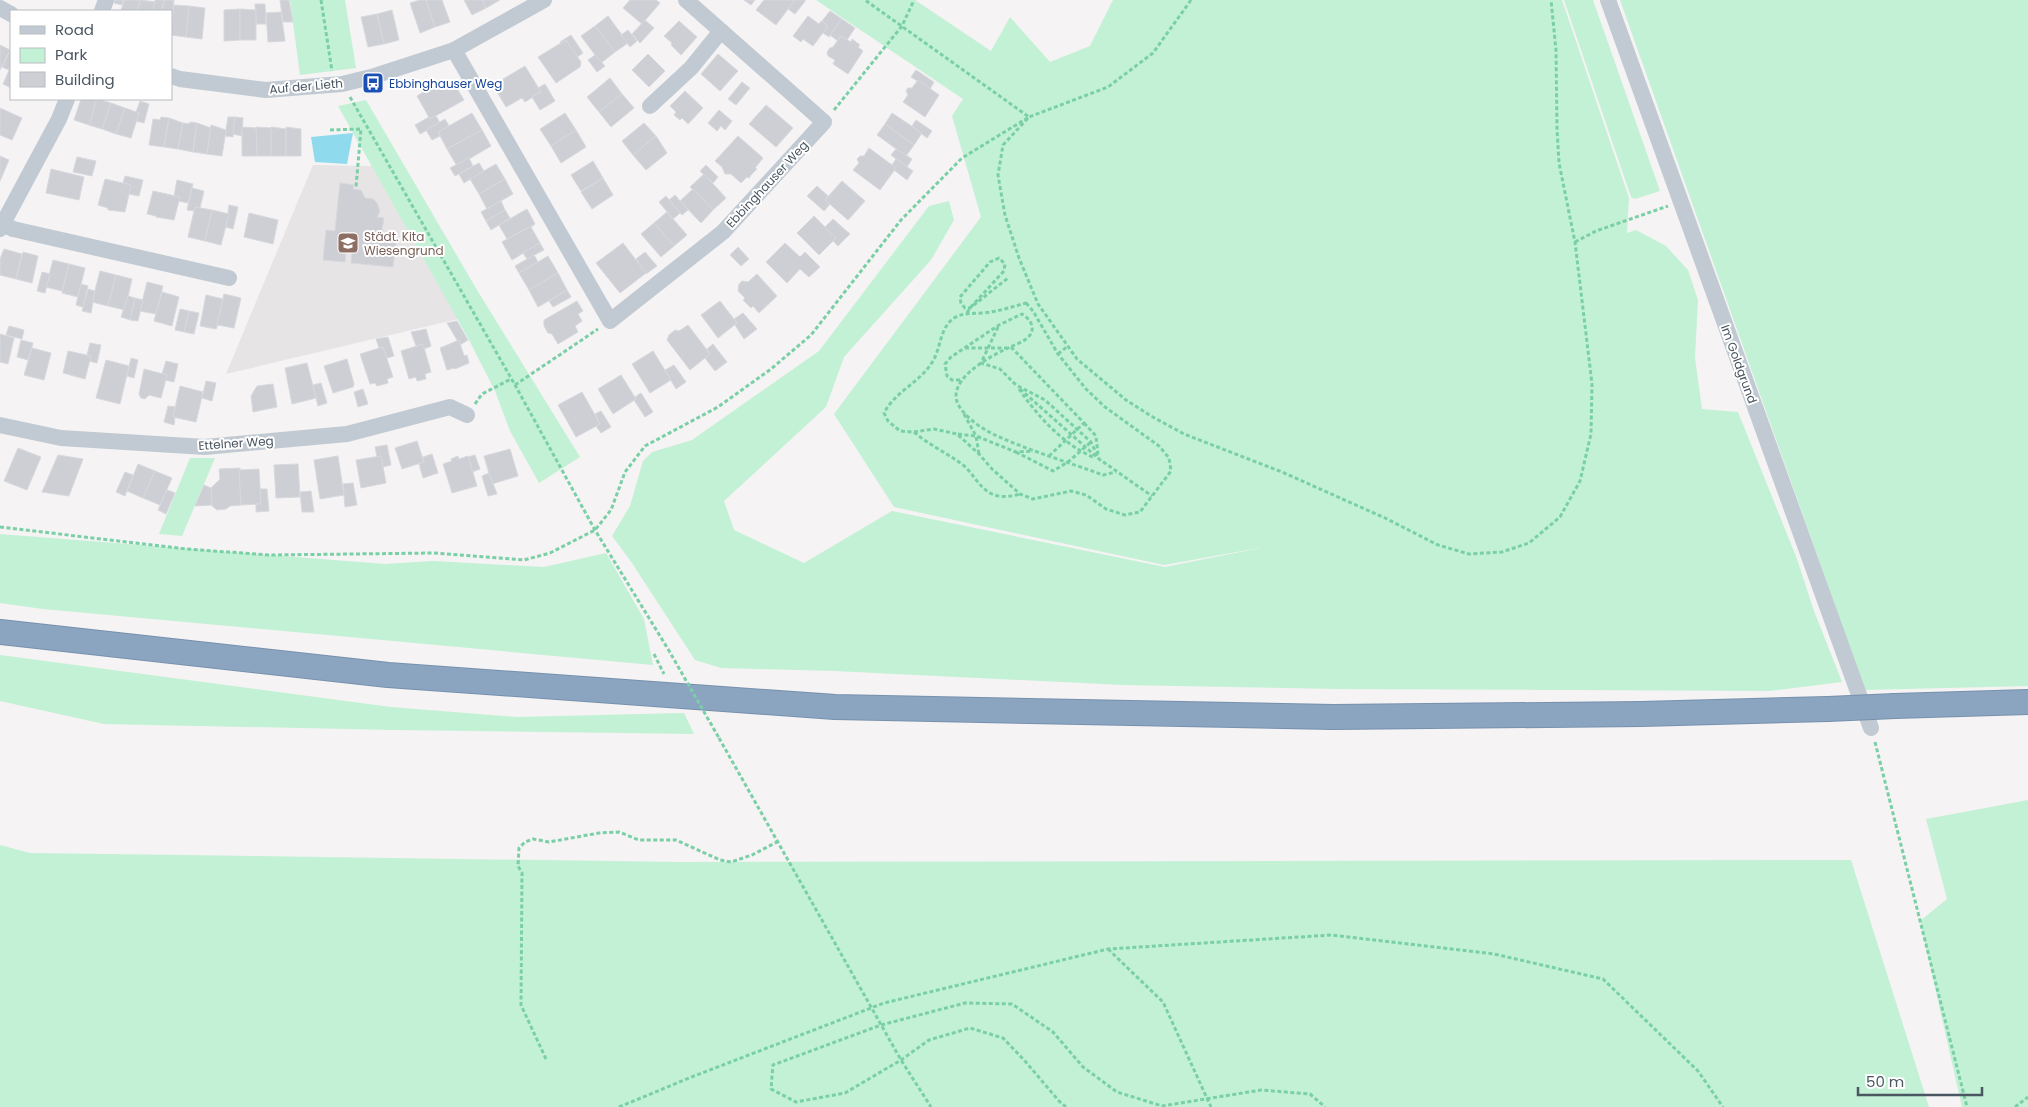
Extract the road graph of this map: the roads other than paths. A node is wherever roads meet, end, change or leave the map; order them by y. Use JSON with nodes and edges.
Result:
{"nodes":[{"id":1,"x":544,"y":0,"type":"edge"},
{"id":2,"x":686,"y":0,"type":"edge"},
{"id":3,"x":1608,"y":0,"type":"edge"},
{"id":4,"x":721,"y":31,"type":"junction"},
{"id":5,"x":454,"y":50,"type":"junction"},
{"id":6,"x":172,"y":76,"type":"edge"},
{"id":7,"x":67,"y":100,"type":"edge"},
{"id":8,"x":650,"y":106,"type":"dead end"},
{"id":9,"x":2,"y":226,"type":"edge"},
{"id":10,"x":229,"y":278,"type":"dead end"},
{"id":11,"x":467,"y":415,"type":"road end"},
{"id":12,"x":0,"y":425,"type":"edge"},
{"id":13,"x":0,"y":632,"type":"edge"},
{"id":14,"x":2028,"y":702,"type":"edge"},
{"id":15,"x":1871,"y":728,"type":"road end"}],
"edges":[{"from":1,"to":5,"type":"street","name":"Auf der Lieth"},
{"from":2,"to":4,"type":"street"},
{"from":3,"to":15,"type":"street","name":"Im Goldgrund"},
{"from":4,"to":5,"type":"street","name":"Ebbinghauser Weg"},
{"from":4,"to":8,"type":"street"},
{"from":5,"to":6,"type":"street","name":"Auf der Lieth"},
{"from":7,"to":9,"type":"street"},
{"from":9,"to":10,"type":"street"},
{"from":11,"to":12,"type":"street","name":"Ettelner Weg"},
{"from":13,"to":14,"type":"highway","bridge":true}]}
